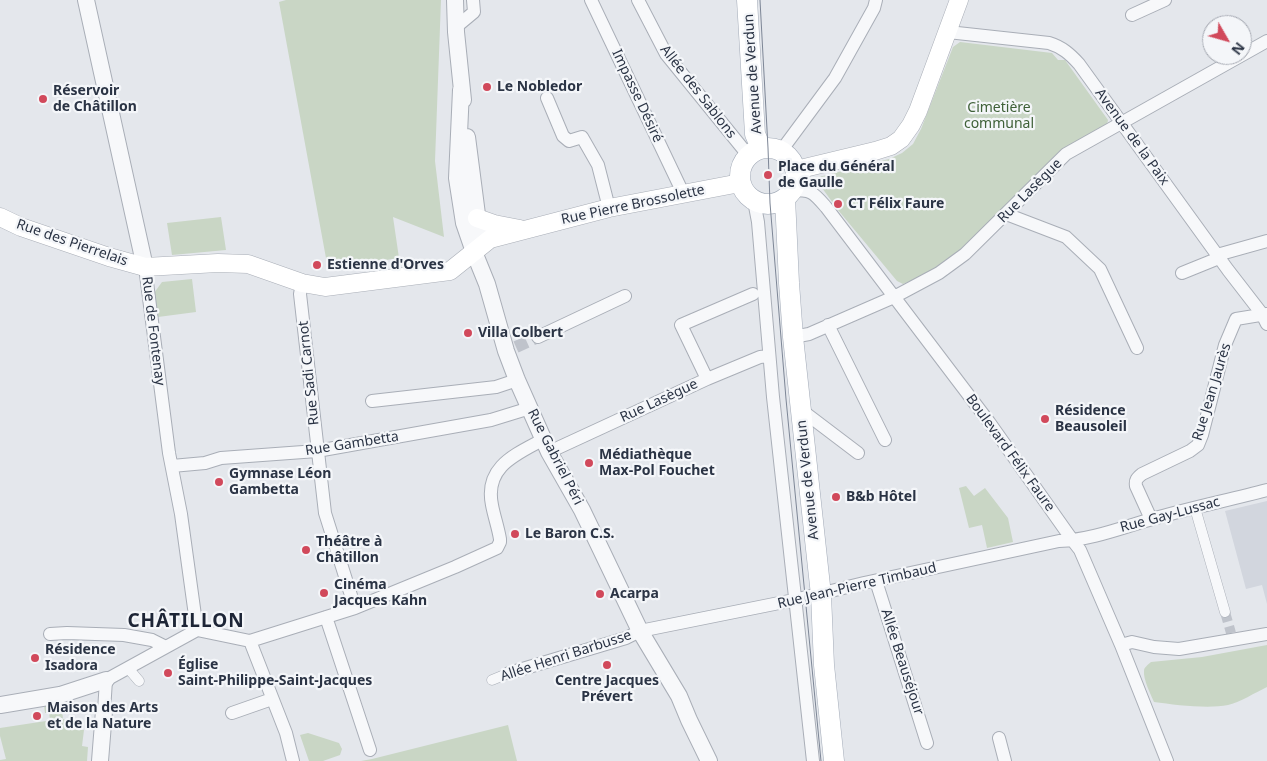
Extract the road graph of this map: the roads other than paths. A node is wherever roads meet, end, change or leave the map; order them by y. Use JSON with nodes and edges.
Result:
{"nodes":[{"id":1,"x":86,"y":0,"type":"edge"},
{"id":2,"x":455,"y":0,"type":"edge"},
{"id":3,"x":474,"y":0,"type":"edge"},
{"id":4,"x":591,"y":0,"type":"edge"},
{"id":5,"x":638,"y":0,"type":"edge"},
{"id":6,"x":747,"y":0,"type":"edge"},
{"id":7,"x":876,"y":0,"type":"edge"},
{"id":8,"x":959,"y":0,"type":"edge"},
{"id":9,"x":1165,"y":0,"type":"edge"},
{"id":10,"x":1132,"y":15,"type":"dead end"},
{"id":11,"x":456,"y":27,"type":"junction"},
{"id":12,"x":948,"y":32,"type":"junction"},
{"id":13,"x":1266,"y":43,"type":"edge"},
{"id":14,"x":462,"y":90,"type":"junction"},
{"id":15,"x":547,"y":98,"type":"dead end"},
{"id":16,"x":1122,"y":123,"type":"junction"},
{"id":17,"x":781,"y":151,"type":"junction"},
{"id":18,"x":754,"y":152,"type":"junction"},
{"id":19,"x":796,"y":170,"type":"junction"},
{"id":20,"x":740,"y":182,"type":"junction"},
{"id":21,"x":683,"y":193,"type":"junction"},
{"id":22,"x":789,"y":194,"type":"junction"},
{"id":23,"x":754,"y":201,"type":"junction"},
{"id":24,"x":609,"y":208,"type":"junction"},
{"id":25,"x":1006,"y":214,"type":"junction"},
{"id":26,"x":0,"y":217,"type":"edge"},
{"id":27,"x":478,"y":218,"type":"junction"},
{"id":28,"x":526,"y":230,"type":"junction"},
{"id":29,"x":1267,"y":241,"type":"edge"},
{"id":30,"x":474,"y":252,"type":"junction"},
{"id":31,"x":1218,"y":256,"type":"junction"},
{"id":32,"x":145,"y":267,"type":"junction"},
{"id":33,"x":1182,"y":273,"type":"dead end"},
{"id":34,"x":302,"y":283,"type":"junction"},
{"id":35,"x":753,"y":294,"type":"dead end"},
{"id":36,"x":625,"y":296,"type":"dead end"},
{"id":37,"x":894,"y":297,"type":"junction"},
{"id":38,"x":1265,"y":317,"type":"edge"},
{"id":39,"x":828,"y":325,"type":"junction"},
{"id":40,"x":538,"y":337,"type":"tunnel mouth"},
{"id":41,"x":794,"y":337,"type":"junction"},
{"id":42,"x":1137,"y":348,"type":"dead end"},
{"id":43,"x":769,"y":356,"type":"junction"},
{"id":44,"x":707,"y":379,"type":"junction"},
{"id":45,"x":517,"y":380,"type":"junction"},
{"id":46,"x":372,"y":401,"type":"dead end"},
{"id":47,"x":530,"y":408,"type":"junction"},
{"id":48,"x":800,"y":409,"type":"junction"},
{"id":49,"x":885,"y":440,"type":"dead end"},
{"id":50,"x":547,"y":445,"type":"junction"},
{"id":51,"x":317,"y":451,"type":"junction"},
{"id":52,"x":858,"y":453,"type":"dead end"},
{"id":53,"x":172,"y":466,"type":"junction"},
{"id":54,"x":1267,"y":490,"type":"edge"},
{"id":55,"x":1195,"y":508,"type":"junction"},
{"id":56,"x":1152,"y":519,"type":"junction"},
{"id":57,"x":1073,"y":541,"type":"junction"},
{"id":58,"x":876,"y":581,"type":"junction"},
{"id":59,"x":821,"y":595,"type":"junction"},
{"id":60,"x":794,"y":600,"type":"junction"},
{"id":61,"x":355,"y":608,"type":"junction"},
{"id":62,"x":1224,"y":612,"type":"tunnel mouth"},
{"id":63,"x":326,"y":617,"type":"junction"},
{"id":64,"x":197,"y":630,"type":"junction"},
{"id":65,"x":640,"y":631,"type":"junction"},
{"id":66,"x":50,"y":634,"type":"dead end"},
{"id":67,"x":1267,"y":634,"type":"edge"},
{"id":68,"x":250,"y":641,"type":"junction"},
{"id":69,"x":1121,"y":645,"type":"junction"},
{"id":70,"x":166,"y":647,"type":"junction"},
{"id":71,"x":128,"y":668,"type":"junction"},
{"id":72,"x":509,"y":673,"type":"joint"},
{"id":73,"x":106,"y":680,"type":"junction"},
{"id":74,"x":492,"y":680,"type":"dead end"},
{"id":75,"x":139,"y":681,"type":"dead end"},
{"id":76,"x":272,"y":699,"type":"junction"},
{"id":77,"x":0,"y":705,"type":"edge"},
{"id":78,"x":104,"y":711,"type":"joint"},
{"id":79,"x":232,"y":713,"type":"dead end"},
{"id":80,"x":999,"y":738,"type":"dead end"},
{"id":81,"x":927,"y":743,"type":"dead end"},
{"id":82,"x":370,"y":750,"type":"dead end"},
{"id":83,"x":100,"y":761,"type":"edge"},
{"id":84,"x":293,"y":761,"type":"edge"},
{"id":85,"x":710,"y":761,"type":"edge"},
{"id":86,"x":813,"y":761,"type":"edge"},
{"id":87,"x":834,"y":761,"type":"edge"},
{"id":88,"x":1005,"y":761,"type":"edge"},
{"id":89,"x":1167,"y":761,"type":"edge"}],
"edges":[{"from":1,"to":32,"type":"street","name":"Rue de Fontenay"},
{"from":2,"to":11,"type":"street"},
{"from":3,"to":11,"type":"street"},
{"from":4,"to":21,"type":"street","name":"Impasse Désiré"},
{"from":5,"to":18,"type":"street","name":"Allée des Sablons"},
{"from":6,"to":18,"type":"main road","name":"Avenue de Verdun"},
{"from":7,"to":17,"type":"street"},
{"from":8,"to":12,"type":"main road"},
{"from":9,"to":10,"type":"street"},
{"from":11,"to":14,"type":"street"},
{"from":12,"to":16,"type":"street","name":"Avenue de la Paix"},
{"from":12,"to":19,"type":"main road"},
{"from":13,"to":16,"type":"street","name":"Rue Lasègue"},
{"from":14,"to":27,"type":"street"},
{"from":14,"to":30,"type":"street","name":"Rue Gabriel Péri"},
{"from":15,"to":24,"type":"street"},
{"from":16,"to":25,"type":"street","name":"Rue Lasègue"},
{"from":16,"to":31,"type":"street","name":"Avenue de la Paix"},
{"from":17,"to":18,"type":"main road"},
{"from":17,"to":19,"type":"main road"},
{"from":18,"to":20,"type":"main road"},
{"from":19,"to":22,"type":"main road"},
{"from":20,"to":21,"type":"main road","name":"Rue Pierre Brossolette"},
{"from":20,"to":23,"type":"main road"},
{"from":21,"to":24,"type":"main road","name":"Rue Pierre Brossolette"},
{"from":22,"to":23,"type":"main road"},
{"from":22,"to":37,"type":"street","name":"Boulevard Félix Faure"},
{"from":22,"to":41,"type":"main road","name":"Avenue de Verdun"},
{"from":23,"to":43,"type":"street","name":"Avenue de Verdun"},
{"from":24,"to":28,"type":"main road","name":"Rue Pierre Brossolette"},
{"from":25,"to":37,"type":"street","name":"Rue Lasègue"},
{"from":25,"to":42,"type":"street"},
{"from":26,"to":32,"type":"main road","name":"Rue des Pierrelais"},
{"from":27,"to":28,"type":"main road","name":"Rue Pierre Brossolette"},
{"from":27,"to":30,"type":"street"},
{"from":28,"to":30,"type":"main road","name":"Rue Pierre Brossolette"},
{"from":29,"to":31,"type":"street"},
{"from":30,"to":34,"type":"main road","name":"Rue Pierre Brossolette"},
{"from":30,"to":45,"type":"street","name":"Rue Gabriel Péri"},
{"from":31,"to":33,"type":"street"},
{"from":31,"to":38,"type":"street","name":"Avenue de la Paix"},
{"from":32,"to":34,"type":"main road","name":"Rue des Pierrelais"},
{"from":32,"to":53,"type":"street","name":"Rue de Fontenay"},
{"from":34,"to":51,"type":"street","name":"Rue Sadi Carnot"},
{"from":35,"to":44,"type":"street"},
{"from":36,"to":40,"type":"street"},
{"from":37,"to":39,"type":"street","name":"Rue Lasègue"},
{"from":37,"to":57,"type":"street","name":"Boulevard Félix Faure"},
{"from":38,"to":56,"type":"street","name":"Rue Jean Jaurès"},
{"from":39,"to":41,"type":"street","name":"Rue Lasègue"},
{"from":39,"to":49,"type":"street"},
{"from":41,"to":48,"type":"main road","name":"Avenue de Verdun"},
{"from":43,"to":44,"type":"street","name":"Rue Lasègue"},
{"from":43,"to":60,"type":"street","name":"Avenue de Verdun"},
{"from":44,"to":50,"type":"street","name":"Rue Lasègue"},
{"from":45,"to":46,"type":"street"},
{"from":45,"to":47,"type":"street","name":"Rue Gabriel Péri"},
{"from":47,"to":50,"type":"street","name":"Rue Gabriel Péri"},
{"from":47,"to":51,"type":"street","name":"Rue Gambetta"},
{"from":48,"to":52,"type":"street"},
{"from":48,"to":59,"type":"main road","name":"Avenue de Verdun"},
{"from":50,"to":61,"type":"street","name":"Rue Lasègue"},
{"from":50,"to":65,"type":"street","name":"Rue Gabriel Péri"},
{"from":51,"to":53,"type":"street","name":"Rue Gambetta"},
{"from":51,"to":61,"type":"street","name":"Rue Sadi Carnot"},
{"from":53,"to":64,"type":"street","name":"Rue de Fontenay"},
{"from":54,"to":55,"type":"street","name":"Rue Gay-Lussac"},
{"from":55,"to":56,"type":"street","name":"Rue Gay-Lussac"},
{"from":55,"to":62,"type":"street"},
{"from":56,"to":57,"type":"street","name":"Rue Gay-Lussac"},
{"from":57,"to":58,"type":"street","name":"Rue Jean-Pierre Timbaud"},
{"from":57,"to":69,"type":"street","name":"Boulevard Félix Faure"},
{"from":58,"to":59,"type":"street","name":"Rue Jean-Pierre Timbaud"},
{"from":58,"to":81,"type":"street","name":"Allée Beauséjour"},
{"from":59,"to":60,"type":"street","name":"Rue Jean-Pierre Timbaud"},
{"from":59,"to":87,"type":"main road","name":"Avenue de Verdun"},
{"from":60,"to":65,"type":"street","name":"Rue Jean-Pierre Timbaud"},
{"from":60,"to":86,"type":"street","name":"Avenue de Verdun"},
{"from":61,"to":63,"type":"street"},
{"from":63,"to":68,"type":"street"},
{"from":63,"to":82,"type":"street"},
{"from":64,"to":68,"type":"street"},
{"from":64,"to":70,"type":"street"},
{"from":65,"to":72,"type":"street","name":"Allée Henri Barbusse"},
{"from":65,"to":85,"type":"street","name":"Rue Gabriel Péri"},
{"from":66,"to":70,"type":"street"},
{"from":67,"to":69,"type":"street"},
{"from":68,"to":76,"type":"street"},
{"from":69,"to":89,"type":"street","name":"Boulevard Félix Faure"},
{"from":70,"to":71,"type":"street"},
{"from":71,"to":73,"type":"street"},
{"from":71,"to":75,"type":"street"},
{"from":72,"to":74,"type":"street","name":"Allée Henri Barbusse"},
{"from":73,"to":77,"type":"street"},
{"from":73,"to":78,"type":"street"},
{"from":76,"to":79,"type":"street"},
{"from":76,"to":84,"type":"street"},
{"from":78,"to":83,"type":"street"},
{"from":80,"to":88,"type":"street"}]}
